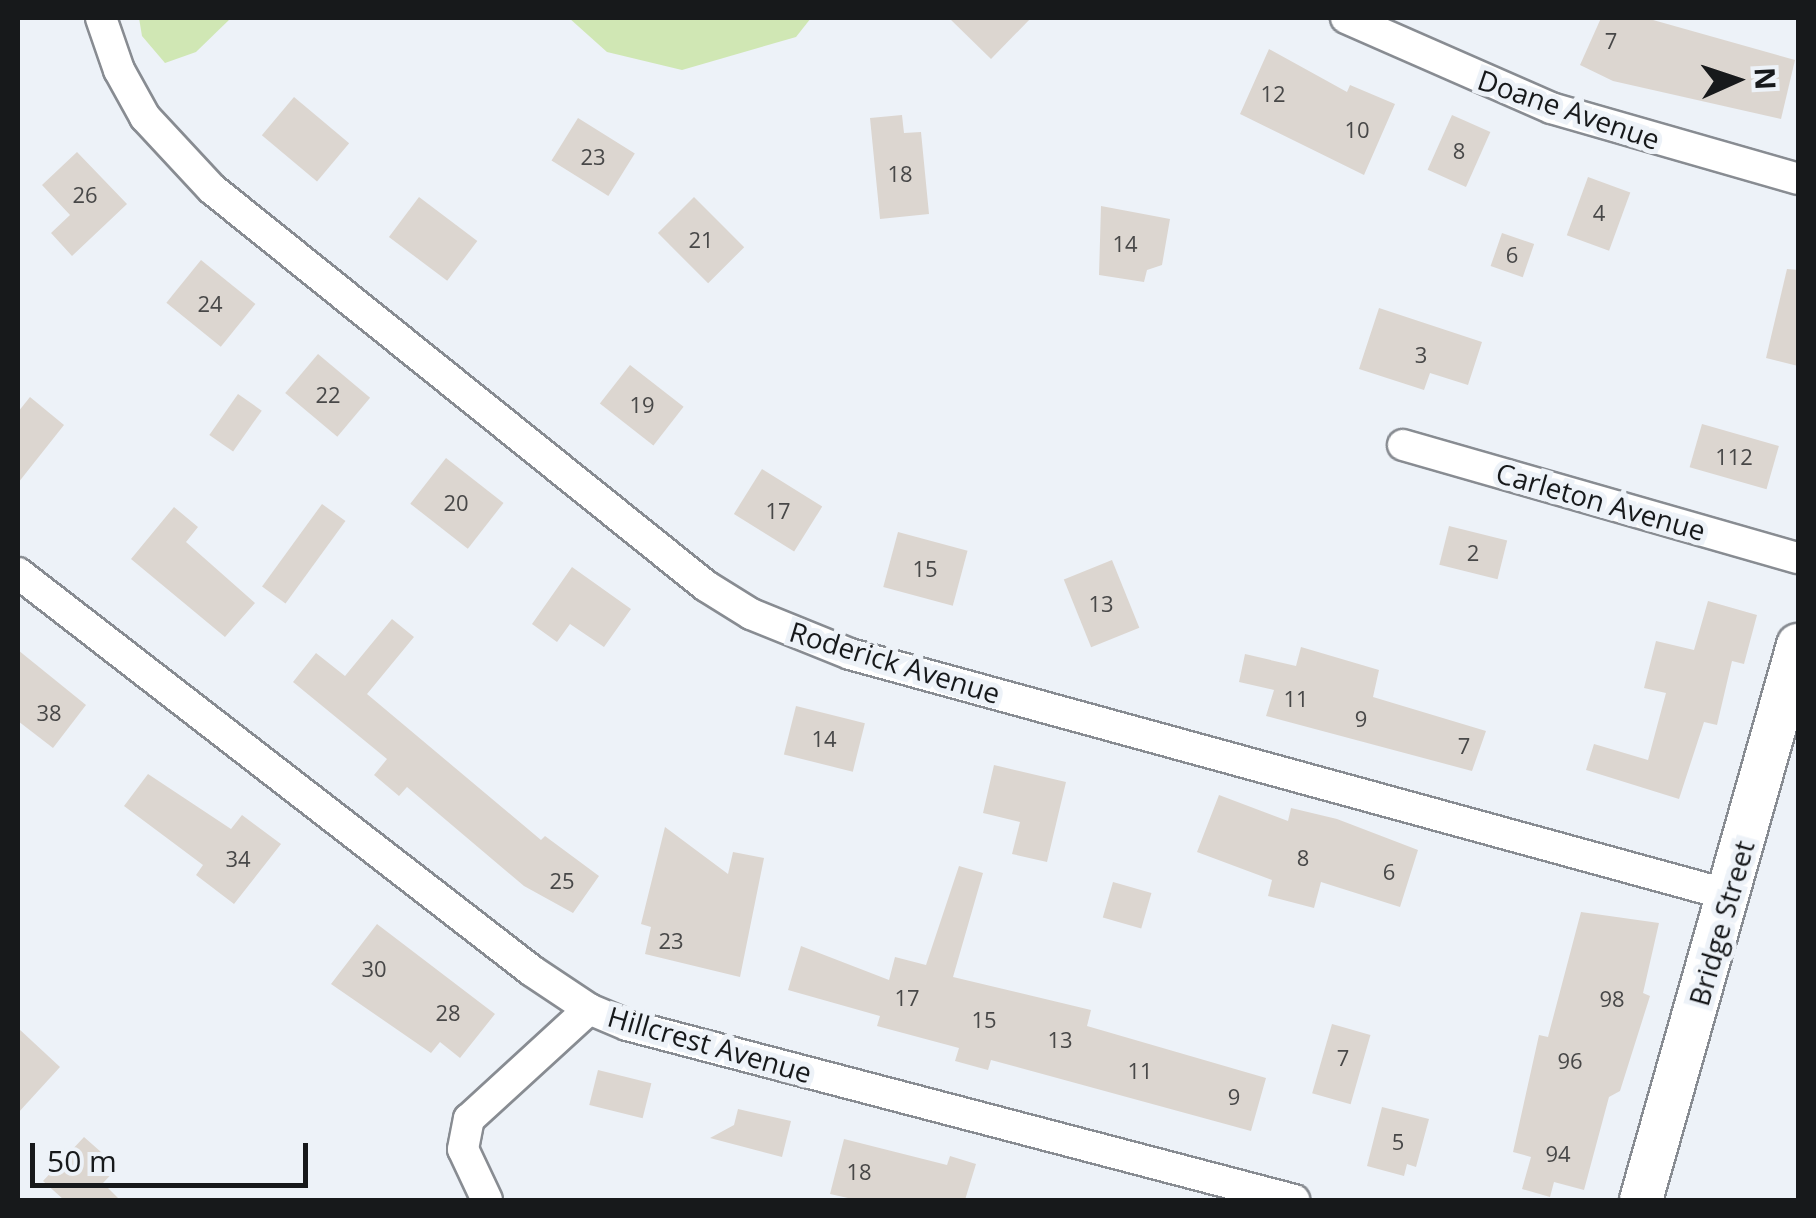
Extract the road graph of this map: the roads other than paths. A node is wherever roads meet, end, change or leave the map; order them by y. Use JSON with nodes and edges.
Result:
{"nodes":[{"id":1,"x":101,"y":18,"type":"edge"},
{"id":2,"x":1346,"y":18,"type":"edge"},
{"id":3,"x":1798,"y":179,"type":"edge"},
{"id":4,"x":1402,"y":445,"type":"dead end"},
{"id":5,"x":1798,"y":558,"type":"edge"},
{"id":6,"x":18,"y":573,"type":"edge"},
{"id":7,"x":1798,"y":645,"type":"edge"},
{"id":8,"x":1730,"y":895,"type":"junction"},
{"id":9,"x":589,"y":1009,"type":"junction"},
{"id":10,"x":487,"y":1200,"type":"edge"},
{"id":11,"x":1294,"y":1200,"type":"edge"},
{"id":12,"x":1641,"y":1200,"type":"edge"}],
"edges":[{"from":1,"to":8,"type":"street","name":"Roderick Avenue"},
{"from":2,"to":3,"type":"street","name":"Doane Avenue"},
{"from":4,"to":5,"type":"street","name":"Carleton Avenue"},
{"from":6,"to":9,"type":"street","name":"Hillcrest Avenue"},
{"from":7,"to":8,"type":"main road","name":"Bridge Street"},
{"from":8,"to":12,"type":"main road","name":"Bridge Street"},
{"from":9,"to":10,"type":"street"},
{"from":9,"to":11,"type":"street","name":"Hillcrest Avenue"}]}
